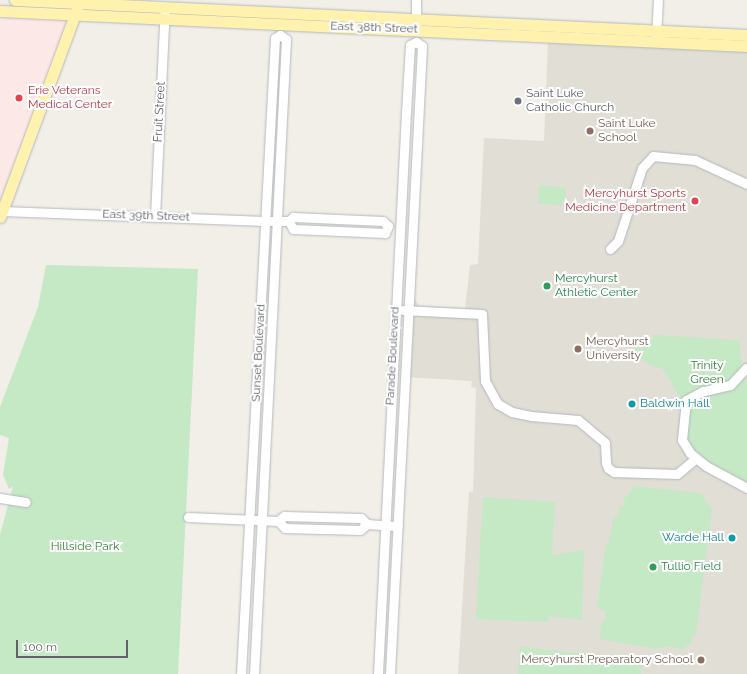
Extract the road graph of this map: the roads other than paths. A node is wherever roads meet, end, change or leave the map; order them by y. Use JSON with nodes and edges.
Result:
{"nodes":[{"id":1,"x":15,"y":0,"type":"edge"},
{"id":2,"x":416,"y":0,"type":"edge"},
{"id":3,"x":658,"y":0,"type":"edge"},
{"id":4,"x":80,"y":1,"type":"edge"},
{"id":5,"x":165,"y":7,"type":"junction"},
{"id":6,"x":0,"y":11,"type":"edge"},
{"id":7,"x":75,"y":14,"type":"junction"},
{"id":8,"x":164,"y":18,"type":"junction"},
{"id":9,"x":281,"y":24,"type":"junction"},
{"id":10,"x":416,"y":24,"type":"junction"},
{"id":11,"x":657,"y":30,"type":"junction"},
{"id":12,"x":747,"y":35,"type":"edge"},
{"id":13,"x":416,"y":42,"type":"junction"},
{"id":14,"x":656,"y":42,"type":"junction"},
{"id":15,"x":747,"y":46,"type":"edge"},
{"id":16,"x":747,"y":184,"type":"edge"},
{"id":17,"x":1,"y":214,"type":"edge"},
{"id":18,"x":155,"y":216,"type":"junction"},
{"id":19,"x":266,"y":221,"type":"junction"},
{"id":20,"x":276,"y":221,"type":"junction"},
{"id":21,"x":400,"y":227,"type":"junction"},
{"id":22,"x":412,"y":228,"type":"junction"},
{"id":23,"x":610,"y":249,"type":"dead end"},
{"id":24,"x":396,"y":310,"type":"junction"},
{"id":25,"x":408,"y":310,"type":"junction"},
{"id":26,"x":746,"y":371,"type":"edge"},
{"id":27,"x":696,"y":458,"type":"junction"},
{"id":28,"x":747,"y":488,"type":"edge"},
{"id":29,"x":0,"y":498,"type":"edge"},
{"id":30,"x":26,"y":502,"type":"dead end"},
{"id":31,"x":188,"y":517,"type":"dead end"},
{"id":32,"x":249,"y":518,"type":"junction"},
{"id":33,"x":262,"y":520,"type":"junction"},
{"id":34,"x":384,"y":526,"type":"junction"},
{"id":35,"x":398,"y":526,"type":"junction"},
{"id":36,"x":241,"y":674,"type":"edge"},
{"id":37,"x":254,"y":674,"type":"edge"},
{"id":38,"x":378,"y":674,"type":"edge"},
{"id":39,"x":390,"y":674,"type":"edge"}],
"edges":[{"from":1,"to":4,"type":"main road","name":"East 38th Street"},
{"from":2,"to":10,"type":"street","name":"Parade Boulevard"},
{"from":3,"to":11,"type":"street"},
{"from":4,"to":5,"type":"main road","name":"East 38th Street"},
{"from":4,"to":7,"type":"main road"},
{"from":5,"to":8,"type":"street","name":"Fruit Street"},
{"from":5,"to":9,"type":"main road","name":"East 38th Street"},
{"from":6,"to":7,"type":"main road","name":"East 38th Street"},
{"from":7,"to":8,"type":"main road","name":"East 38th Street"},
{"from":7,"to":17,"type":"main road"},
{"from":8,"to":9,"type":"main road","name":"East 38th Street"},
{"from":8,"to":18,"type":"street","name":"Fruit Street"},
{"from":9,"to":10,"type":"main road","name":"East 38th Street"},
{"from":9,"to":19,"type":"street","name":"Sunset Boulevard"},
{"from":9,"to":20,"type":"street","name":"Sunset Boulevard"},
{"from":10,"to":11,"type":"main road","name":"East 38th Street"},
{"from":10,"to":13,"type":"street","name":"Parade Boulevard"},
{"from":10,"to":14,"type":"main road","name":"East 38th Street"},
{"from":11,"to":12,"type":"main road","name":"East 38th Street"},
{"from":11,"to":14,"type":"street"},
{"from":13,"to":21,"type":"street","name":"Parade Boulevard"},
{"from":13,"to":22,"type":"street","name":"Parade Boulevard"},
{"from":14,"to":15,"type":"main road","name":"East 38th Street"},
{"from":16,"to":23,"type":"street"},
{"from":17,"to":18,"type":"street","name":"East 39th Street"},
{"from":18,"to":19,"type":"street","name":"East 39th Street"},
{"from":19,"to":20,"type":"street","name":"East 39th Street"},
{"from":19,"to":32,"type":"street","name":"Sunset Boulevard"},
{"from":20,"to":21,"type":"street","name":"East 39th Street"},
{"from":20,"to":33,"type":"street","name":"Sunset Boulevard"},
{"from":21,"to":22,"type":"street","name":"East 39th Street"},
{"from":21,"to":24,"type":"street","name":"Parade Boulevard"},
{"from":22,"to":25,"type":"street","name":"Parade Boulevard"},
{"from":24,"to":25,"type":"street"},
{"from":24,"to":34,"type":"street","name":"Parade Boulevard"},
{"from":25,"to":27,"type":"street"},
{"from":25,"to":35,"type":"street","name":"Parade Boulevard"},
{"from":26,"to":27,"type":"street"},
{"from":27,"to":28,"type":"street"},
{"from":29,"to":30,"type":"street"},
{"from":31,"to":32,"type":"street"},
{"from":32,"to":33,"type":"street"},
{"from":32,"to":36,"type":"street","name":"Sunset Boulevard"},
{"from":33,"to":34,"type":"street"},
{"from":33,"to":37,"type":"street","name":"Sunset Boulevard"},
{"from":34,"to":35,"type":"street"},
{"from":34,"to":38,"type":"street","name":"Parade Boulevard"},
{"from":35,"to":39,"type":"street","name":"Parade Boulevard"}]}
